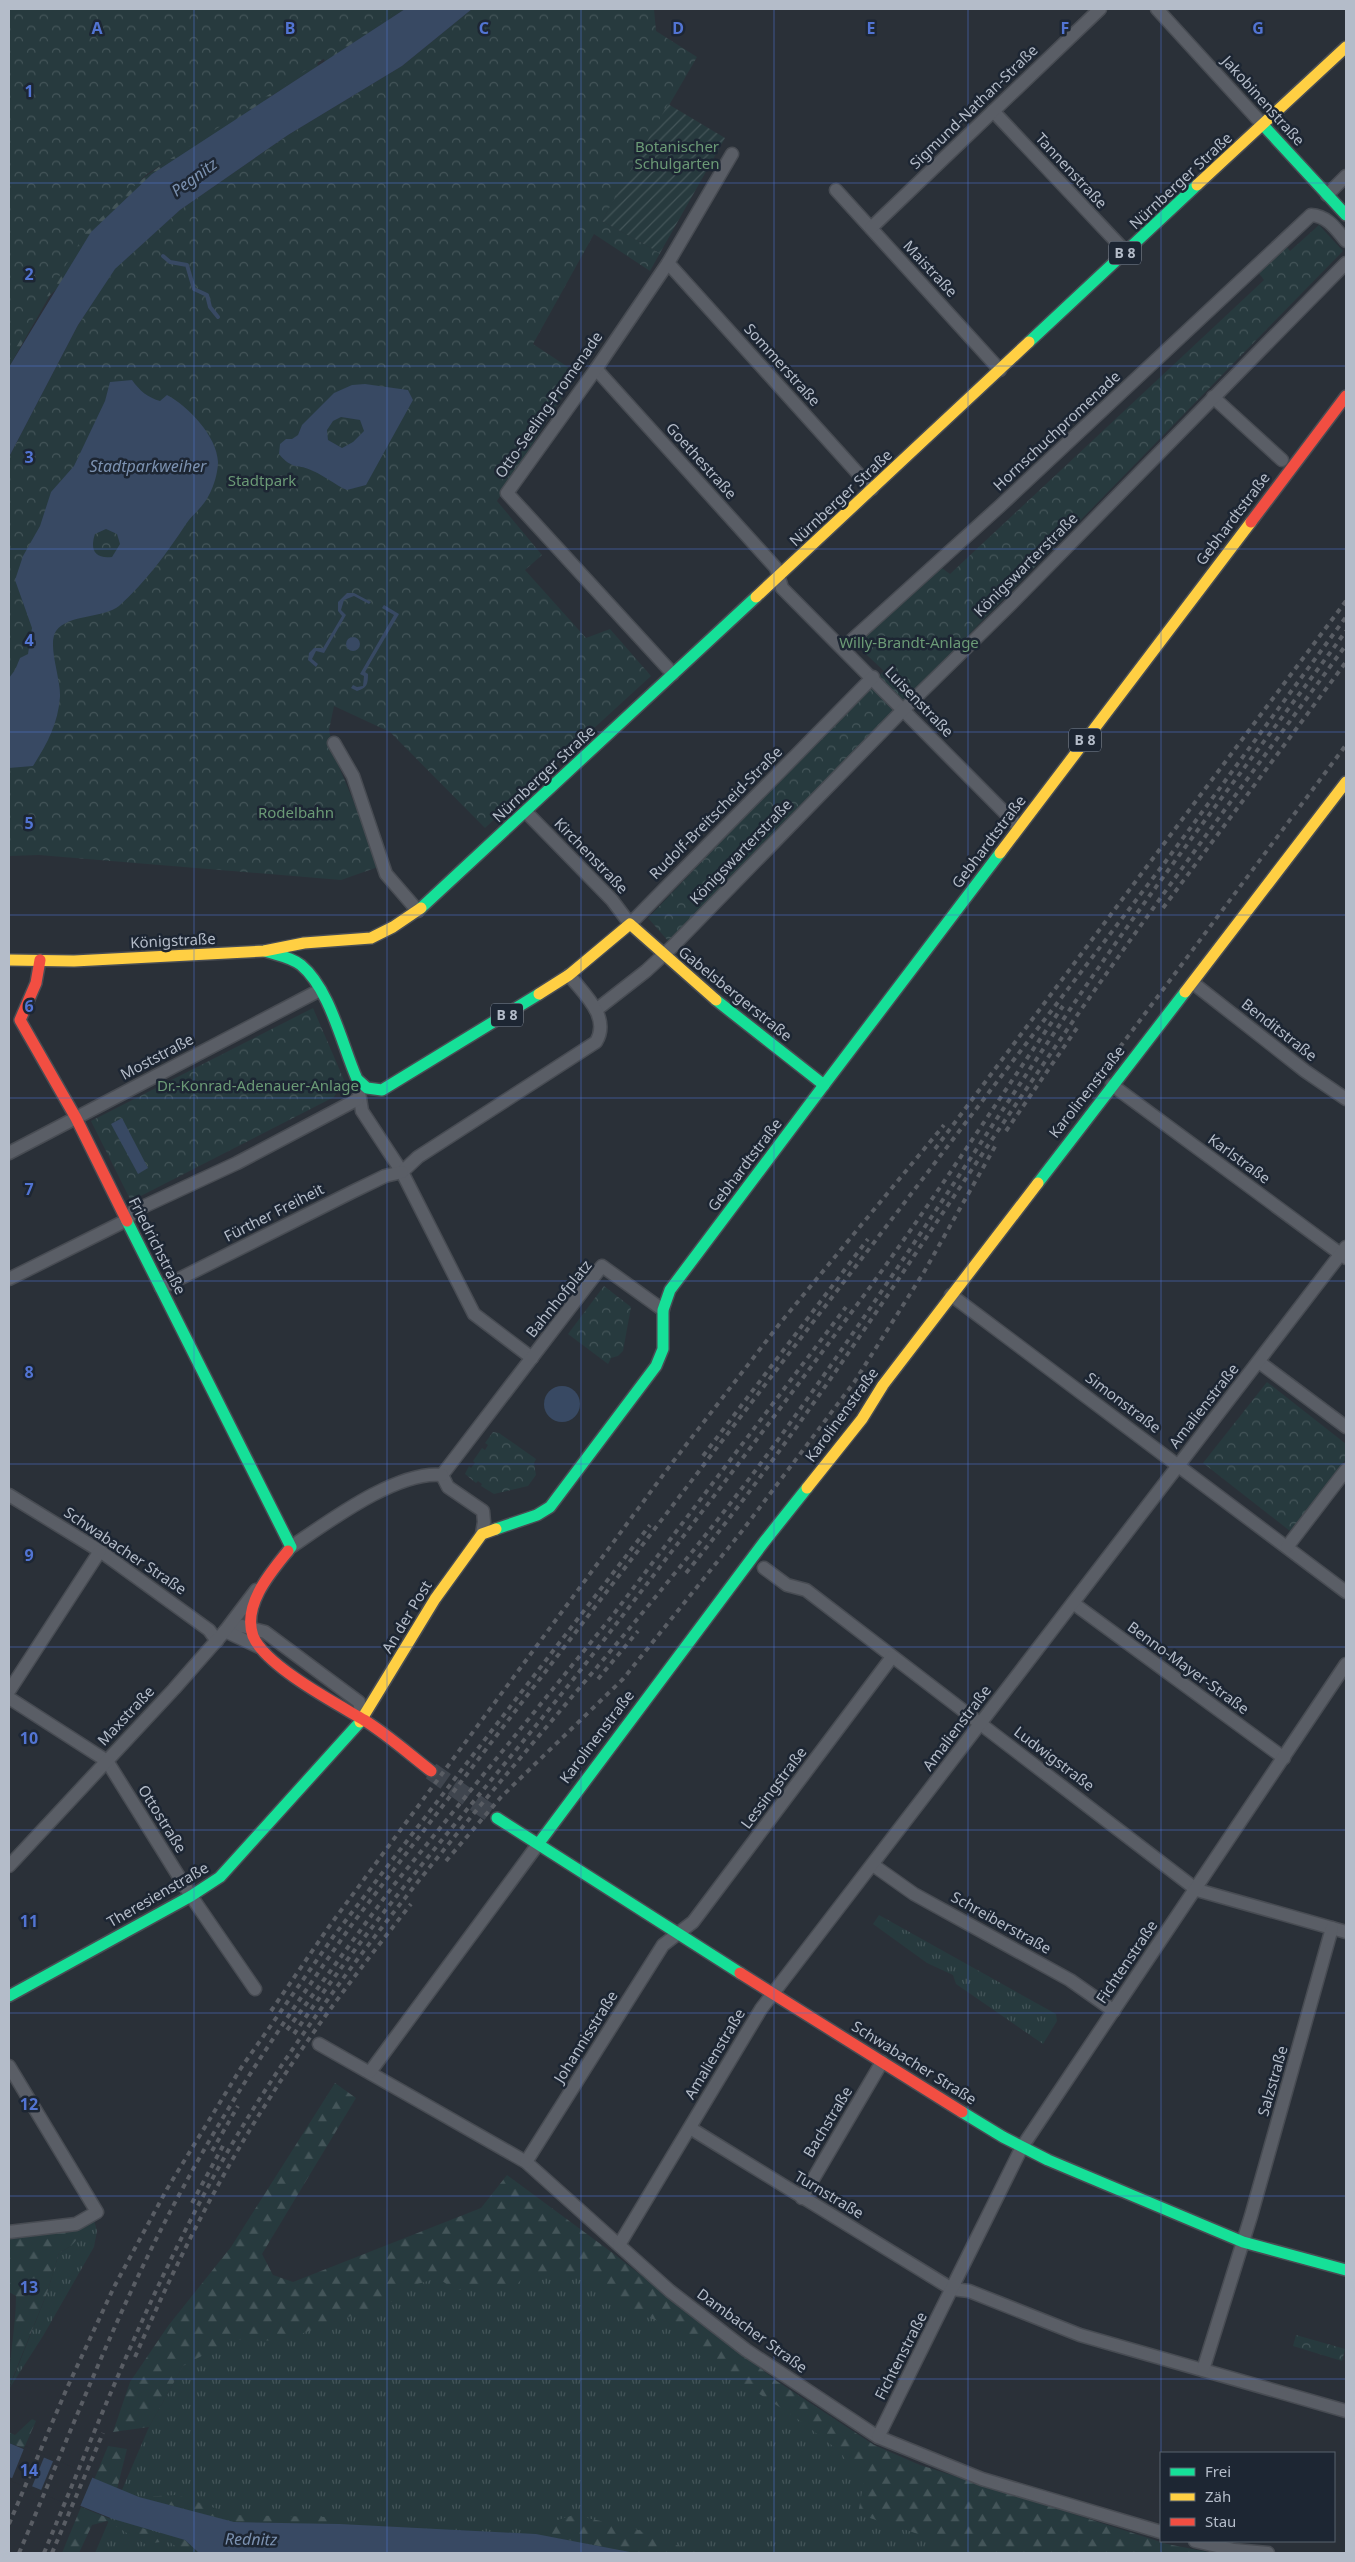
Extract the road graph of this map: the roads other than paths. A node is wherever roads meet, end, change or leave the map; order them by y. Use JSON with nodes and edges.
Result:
{"nodes":[{"id":1,"x":1100,"y":9,"type":"edge"},
{"id":2,"x":1157,"y":9,"type":"edge"},
{"id":3,"x":1346,"y":47,"type":"edge"},
{"id":4,"x":993,"y":111,"type":"junction"},
{"id":5,"x":1263,"y":125,"type":"junction"},
{"id":6,"x":732,"y":154,"type":"dead end"},
{"id":7,"x":1346,"y":176,"type":"edge"},
{"id":8,"x":836,"y":190,"type":"dead end"},
{"id":9,"x":1327,"y":195,"type":"junction"},
{"id":10,"x":1346,"y":215,"type":"edge"},
{"id":11,"x":871,"y":228,"type":"junction"},
{"id":12,"x":1346,"y":240,"type":"edge"},
{"id":13,"x":1126,"y":252,"type":"junction"},
{"id":14,"x":668,"y":263,"type":"junction"},
{"id":15,"x":1346,"y":263,"type":"edge"},
{"id":16,"x":596,"y":369,"type":"junction"},
{"id":17,"x":1000,"y":370,"type":"junction"},
{"id":18,"x":1346,"y":396,"type":"edge"},
{"id":19,"x":1213,"y":397,"type":"junction"},
{"id":20,"x":1282,"y":460,"type":"dead end"},
{"id":21,"x":872,"y":489,"type":"junction"},
{"id":22,"x":778,"y":578,"type":"junction"},
{"id":23,"x":843,"y":648,"type":"junction"},
{"id":24,"x":673,"y":674,"type":"junction"},
{"id":25,"x":873,"y":677,"type":"junction"},
{"id":26,"x":902,"y":711,"type":"junction"},
{"id":27,"x":334,"y":743,"type":"dead end"},
{"id":28,"x":1346,"y":782,"type":"edge"},
{"id":29,"x":526,"y":812,"type":"junction"},
{"id":30,"x":1019,"y":827,"type":"junction"},
{"id":31,"x":418,"y":910,"type":"junction"},
{"id":32,"x":630,"y":924,"type":"junction"},
{"id":33,"x":339,"y":942,"type":"junction"},
{"id":34,"x":264,"y":951,"type":"junction"},
{"id":35,"x":327,"y":951,"type":"dead end"},
{"id":36,"x":663,"y":955,"type":"junction"},
{"id":37,"x":9,"y":960,"type":"edge"},
{"id":38,"x":40,"y":960,"type":"junction"},
{"id":39,"x":318,"y":962,"type":"dead end"},
{"id":40,"x":569,"y":975,"type":"junction"},
{"id":41,"x":1193,"y":984,"type":"junction"},
{"id":42,"x":317,"y":985,"type":"junction"},
{"id":43,"x":596,"y":1010,"type":"junction"},
{"id":44,"x":14,"y":1023,"type":"edge"},
{"id":45,"x":361,"y":1083,"type":"junction"},
{"id":46,"x":824,"y":1085,"type":"junction"},
{"id":47,"x":1112,"y":1085,"type":"junction"},
{"id":48,"x":358,"y":1098,"type":"junction"},
{"id":49,"x":1346,"y":1099,"type":"edge"},
{"id":50,"x":76,"y":1118,"type":"junction"},
{"id":51,"x":9,"y":1153,"type":"edge"},
{"id":52,"x":402,"y":1172,"type":"junction"},
{"id":53,"x":127,"y":1220,"type":"junction"},
{"id":54,"x":1344,"y":1253,"type":"edge"},
{"id":55,"x":9,"y":1279,"type":"edge"},
{"id":56,"x":162,"y":1288,"type":"junction"},
{"id":57,"x":951,"y":1296,"type":"junction"},
{"id":58,"x":663,"y":1310,"type":"junction"},
{"id":59,"x":532,"y":1358,"type":"junction"},
{"id":60,"x":1259,"y":1362,"type":"junction"},
{"id":61,"x":1346,"y":1427,"type":"edge"},
{"id":62,"x":1178,"y":1465,"type":"junction"},
{"id":63,"x":1346,"y":1470,"type":"edge"},
{"id":64,"x":435,"y":1474,"type":"junction"},
{"id":65,"x":9,"y":1494,"type":"edge"},
{"id":66,"x":482,"y":1534,"type":"junction"},
{"id":67,"x":291,"y":1547,"type":"junction"},
{"id":68,"x":1287,"y":1547,"type":"junction"},
{"id":69,"x":100,"y":1551,"type":"junction"},
{"id":70,"x":764,"y":1568,"type":"dead end"},
{"id":71,"x":261,"y":1585,"type":"junction"},
{"id":72,"x":1346,"y":1592,"type":"edge"},
{"id":73,"x":1073,"y":1603,"type":"junction"},
{"id":74,"x":252,"y":1627,"type":"junction"},
{"id":75,"x":225,"y":1631,"type":"junction"},
{"id":76,"x":216,"y":1641,"type":"junction"},
{"id":77,"x":259,"y":1647,"type":"junction"},
{"id":78,"x":892,"y":1657,"type":"junction"},
{"id":79,"x":1346,"y":1664,"type":"edge"},
{"id":80,"x":9,"y":1691,"type":"edge"},
{"id":81,"x":9,"y":1698,"type":"edge"},
{"id":82,"x":363,"y":1719,"type":"junction"},
{"id":83,"x":980,"y":1724,"type":"junction"},
{"id":84,"x":1284,"y":1758,"type":"junction"},
{"id":85,"x":106,"y":1761,"type":"junction"},
{"id":86,"x":320,"y":1768,"type":"joint"},
{"id":87,"x":431,"y":1771,"type":"tunnel mouth"},
{"id":88,"x":497,"y":1818,"type":"tunnel mouth"},
{"id":89,"x":539,"y":1843,"type":"junction"},
{"id":90,"x":872,"y":1865,"type":"junction"},
{"id":91,"x":9,"y":1866,"type":"edge"},
{"id":92,"x":1197,"y":1890,"type":"junction"},
{"id":93,"x":191,"y":1896,"type":"junction"},
{"id":94,"x":1332,"y":1928,"type":"junction"},
{"id":95,"x":1346,"y":1932,"type":"edge"},
{"id":96,"x":677,"y":1934,"type":"junction"},
{"id":97,"x":255,"y":1989,"type":"dead end"},
{"id":98,"x":773,"y":1994,"type":"junction"},
{"id":99,"x":9,"y":1996,"type":"edge"},
{"id":100,"x":1114,"y":2011,"type":"junction"},
{"id":101,"x":319,"y":2044,"type":"dead end"},
{"id":102,"x":882,"y":2062,"type":"junction"},
{"id":103,"x":9,"y":2066,"type":"edge"},
{"id":104,"x":370,"y":2072,"type":"junction"},
{"id":105,"x":690,"y":2128,"type":"junction"},
{"id":106,"x":1022,"y":2147,"type":"junction"},
{"id":107,"x":526,"y":2162,"type":"junction"},
{"id":108,"x":802,"y":2198,"type":"junction"},
{"id":109,"x":9,"y":2232,"type":"edge"},
{"id":110,"x":1243,"y":2242,"type":"junction"},
{"id":111,"x":619,"y":2245,"type":"junction"},
{"id":112,"x":1346,"y":2270,"type":"edge"},
{"id":113,"x":952,"y":2289,"type":"junction"},
{"id":114,"x":1203,"y":2370,"type":"junction"},
{"id":115,"x":1345,"y":2411,"type":"edge"},
{"id":116,"x":878,"y":2437,"type":"junction"},
{"id":117,"x":1160,"y":2532,"type":"edge"},
{"id":118,"x":1199,"y":2542,"type":"edge"},
{"id":119,"x":1268,"y":2553,"type":"edge"}],
"edges":[{"from":1,"to":4,"type":"street","name":"Sigmund-Nathan-Straße"},
{"from":2,"to":5,"type":"street","name":"Jakobinenstraße"},
{"from":3,"to":5,"type":"main road","name":"Nürnberger Straße","number":"B 8"},
{"from":4,"to":11,"type":"street","name":"Sigmund-Nathan-Straße"},
{"from":4,"to":13,"type":"street","name":"Tannenstraße"},
{"from":5,"to":9,"type":"main road","name":"Jakobinenstraße"},
{"from":5,"to":13,"type":"main road","name":"Nürnberger Straße","number":"B 8"},
{"from":6,"to":14,"type":"street","name":"Otto-Seeling-Promenade"},
{"from":7,"to":9,"type":"street"},
{"from":8,"to":11,"type":"street","name":"Maistraße"},
{"from":9,"to":10,"type":"main road","name":"Jakobinenstraße"},
{"from":11,"to":17,"type":"street","name":"Maistraße"},
{"from":12,"to":23,"type":"street","name":"Hornschuchpromenade"},
{"from":13,"to":17,"type":"main road","name":"Nürnberger Straße","number":"B 8"},
{"from":14,"to":16,"type":"street","name":"Otto-Seeling-Promenade"},
{"from":14,"to":21,"type":"street","name":"Sommerstraße"},
{"from":15,"to":19,"type":"street","name":"Königswarterstraße"},
{"from":16,"to":22,"type":"street","name":"Goethestraße"},
{"from":16,"to":24,"type":"street","name":"Otto-Seeling-Promenade"},
{"from":17,"to":21,"type":"main road","name":"Nürnberger Straße","number":"B 8"},
{"from":18,"to":30,"type":"main road","name":"Gebhardtstraße","number":"B 8"},
{"from":19,"to":20,"type":"street"},
{"from":19,"to":26,"type":"street","name":"Königswarterstraße"},
{"from":21,"to":22,"type":"main road","name":"Nürnberger Straße","number":"B 8"},
{"from":22,"to":23,"type":"street","name":"Luisenstraße"},
{"from":22,"to":24,"type":"main road","name":"Nürnberger Straße","number":"B 8"},
{"from":23,"to":25,"type":"street","name":"Luisenstraße"},
{"from":24,"to":29,"type":"main road","name":"Nürnberger Straße","number":"B 8"},
{"from":25,"to":26,"type":"street","name":"Luisenstraße"},
{"from":25,"to":32,"type":"street","name":"Rudolf-Breitscheid-Straße"},
{"from":26,"to":30,"type":"street","name":"Luisenstraße"},
{"from":26,"to":36,"type":"street","name":"Königswarterstraße"},
{"from":27,"to":31,"type":"street"},
{"from":28,"to":41,"type":"main road","name":"Karolinenstraße"},
{"from":29,"to":31,"type":"main road","name":"Nürnberger Straße","number":"B 8"},
{"from":29,"to":32,"type":"street","name":"Kirchenstraße"},
{"from":30,"to":46,"type":"main road","name":"Gebhardtstraße","number":"B 8"},
{"from":31,"to":33,"type":"main road","name":"Nürnberger Straße","number":"B 8"},
{"from":32,"to":36,"type":"main road","name":"Gabelsbergerstraße"},
{"from":32,"to":40,"type":"main road","name":"Rudolf-Breitscheid-Straße","number":"B 8"},
{"from":33,"to":34,"type":"main road","name":"Königstraße","number":"B 8"},
{"from":33,"to":35,"type":"main road"},
{"from":34,"to":38,"type":"main road","name":"Königstraße","number":"B 8"},
{"from":34,"to":42,"type":"main road","number":"B 8"},
{"from":36,"to":43,"type":"street","name":"Königswarterstraße"},
{"from":36,"to":46,"type":"main road","name":"Gabelsbergerstraße"},
{"from":37,"to":38,"type":"main road","name":"Königstraße","number":"B 8"},
{"from":38,"to":44,"type":"main road","name":"Friedrichstraße"},
{"from":39,"to":42,"type":"main road"},
{"from":40,"to":43,"type":"street"},
{"from":40,"to":45,"type":"main road","name":"Rudolf-Breitscheid-Straße","number":"B 8"},
{"from":41,"to":47,"type":"main road","name":"Karolinenstraße"},
{"from":41,"to":49,"type":"street","name":"Benditstraße"},
{"from":42,"to":45,"type":"main road","number":"B 8"},
{"from":42,"to":50,"type":"street","name":"Moststraße"},
{"from":43,"to":52,"type":"street"},
{"from":44,"to":50,"type":"main road","name":"Friedrichstraße"},
{"from":45,"to":48,"type":"street"},
{"from":46,"to":58,"type":"main road","name":"Gebhardtstraße"},
{"from":47,"to":54,"type":"street","name":"Karlstraße"},
{"from":47,"to":57,"type":"main road","name":"Karolinenstraße"},
{"from":48,"to":52,"type":"street"},
{"from":48,"to":53,"type":"street"},
{"from":50,"to":51,"type":"street","name":"Moststraße"},
{"from":50,"to":53,"type":"main road","name":"Friedrichstraße"},
{"from":52,"to":56,"type":"street","name":"Fürther Freiheit"},
{"from":52,"to":59,"type":"street"},
{"from":53,"to":55,"type":"street"},
{"from":53,"to":56,"type":"main road","name":"Friedrichstraße"},
{"from":54,"to":60,"type":"street","name":"Amalienstraße"},
{"from":56,"to":67,"type":"main road","name":"Friedrichstraße"},
{"from":57,"to":62,"type":"street","name":"Simonstraße"},
{"from":57,"to":89,"type":"main road","name":"Karolinenstraße"},
{"from":58,"to":59,"type":"street","name":"Bahnhofplatz"},
{"from":58,"to":66,"type":"main road"},
{"from":59,"to":64,"type":"street","name":"Bahnhofplatz"},
{"from":60,"to":61,"type":"street"},
{"from":60,"to":62,"type":"street","name":"Amalienstraße"},
{"from":62,"to":68,"type":"street","name":"Simonstraße"},
{"from":62,"to":73,"type":"street","name":"Amalienstraße"},
{"from":63,"to":68,"type":"street"},
{"from":64,"to":66,"type":"street"},
{"from":64,"to":67,"type":"street","name":"Maxstraße"},
{"from":65,"to":69,"type":"street","name":"Schwabacher Straße"},
{"from":66,"to":82,"type":"main road","name":"An der Post"},
{"from":67,"to":71,"type":"main road","name":"Maxstraße"},
{"from":68,"to":72,"type":"street","name":"Simonstraße"},
{"from":69,"to":76,"type":"street","name":"Schwabacher Straße"},
{"from":69,"to":80,"type":"street"},
{"from":70,"to":78,"type":"street","name":"Ludwigstraße"},
{"from":71,"to":74,"type":"main road","name":"Maxstraße"},
{"from":71,"to":75,"type":"street","name":"Maxstraße"},
{"from":73,"to":83,"type":"street","name":"Amalienstraße"},
{"from":73,"to":84,"type":"street","name":"Benno-Mayer-Straße"},
{"from":74,"to":75,"type":"street"},
{"from":74,"to":77,"type":"main road"},
{"from":74,"to":82,"type":"street"},
{"from":75,"to":76,"type":"street","name":"Maxstraße"},
{"from":75,"to":77,"type":"street"},
{"from":76,"to":85,"type":"street","name":"Maxstraße"},
{"from":77,"to":82,"type":"main road"},
{"from":78,"to":83,"type":"street","name":"Ludwigstraße"},
{"from":78,"to":96,"type":"street","name":"Lessingstraße"},
{"from":79,"to":84,"type":"street","name":"Fichtenstraße"},
{"from":81,"to":85,"type":"street","name":"Ottostraße"},
{"from":82,"to":86,"type":"main road","name":"An der Post"},
{"from":82,"to":87,"type":"main road"},
{"from":83,"to":90,"type":"street","name":"Amalienstraße"},
{"from":83,"to":92,"type":"street","name":"Ludwigstraße"},
{"from":84,"to":92,"type":"street","name":"Fichtenstraße"},
{"from":85,"to":91,"type":"street","name":"Maxstraße"},
{"from":85,"to":93,"type":"street","name":"Ottostraße"},
{"from":86,"to":93,"type":"main road","name":"Theresienstraße"},
{"from":88,"to":89,"type":"main road","name":"Schwabacher Straße"},
{"from":89,"to":96,"type":"main road","name":"Schwabacher Straße"},
{"from":89,"to":104,"type":"street","name":"Karolinenstraße"},
{"from":90,"to":98,"type":"street","name":"Amalienstraße"},
{"from":90,"to":100,"type":"street","name":"Schreiberstraße"},
{"from":92,"to":94,"type":"street","name":"Ludwigstraße"},
{"from":92,"to":100,"type":"street","name":"Fichtenstraße"},
{"from":93,"to":97,"type":"street","name":"Ottostraße"},
{"from":93,"to":99,"type":"main road","name":"Theresienstraße"},
{"from":94,"to":95,"type":"street","name":"Ludwigstraße"},
{"from":94,"to":110,"type":"street","name":"Salzstraße"},
{"from":96,"to":98,"type":"main road","name":"Schwabacher Straße"},
{"from":96,"to":107,"type":"street","name":"Johannisstraße"},
{"from":98,"to":102,"type":"main road","name":"Schwabacher Straße"},
{"from":98,"to":105,"type":"street","name":"Amalienstraße"},
{"from":100,"to":106,"type":"street","name":"Fichtenstraße"},
{"from":101,"to":104,"type":"street"},
{"from":102,"to":106,"type":"main road","name":"Schwabacher Straße"},
{"from":102,"to":108,"type":"street","name":"Bachstraße"},
{"from":103,"to":109,"type":"street"},
{"from":104,"to":107,"type":"street","name":"Dambacher Straße"},
{"from":105,"to":108,"type":"street","name":"Turnstraße"},
{"from":105,"to":111,"type":"street","name":"Amalienstraße"},
{"from":106,"to":110,"type":"main road","name":"Schwabacher Straße"},
{"from":106,"to":113,"type":"street","name":"Fichtenstraße"},
{"from":107,"to":111,"type":"street","name":"Dambacher Straße"},
{"from":108,"to":113,"type":"street","name":"Turnstraße"},
{"from":110,"to":112,"type":"main road","name":"Schwabacher Straße"},
{"from":110,"to":114,"type":"street","name":"Salzstraße"},
{"from":111,"to":116,"type":"street","name":"Dambacher Straße"},
{"from":113,"to":114,"type":"street"},
{"from":113,"to":116,"type":"street","name":"Fichtenstraße"},
{"from":114,"to":115,"type":"street"},
{"from":116,"to":117,"type":"street","name":"Dambacher Straße"},
{"from":118,"to":119,"type":"street"}]}
